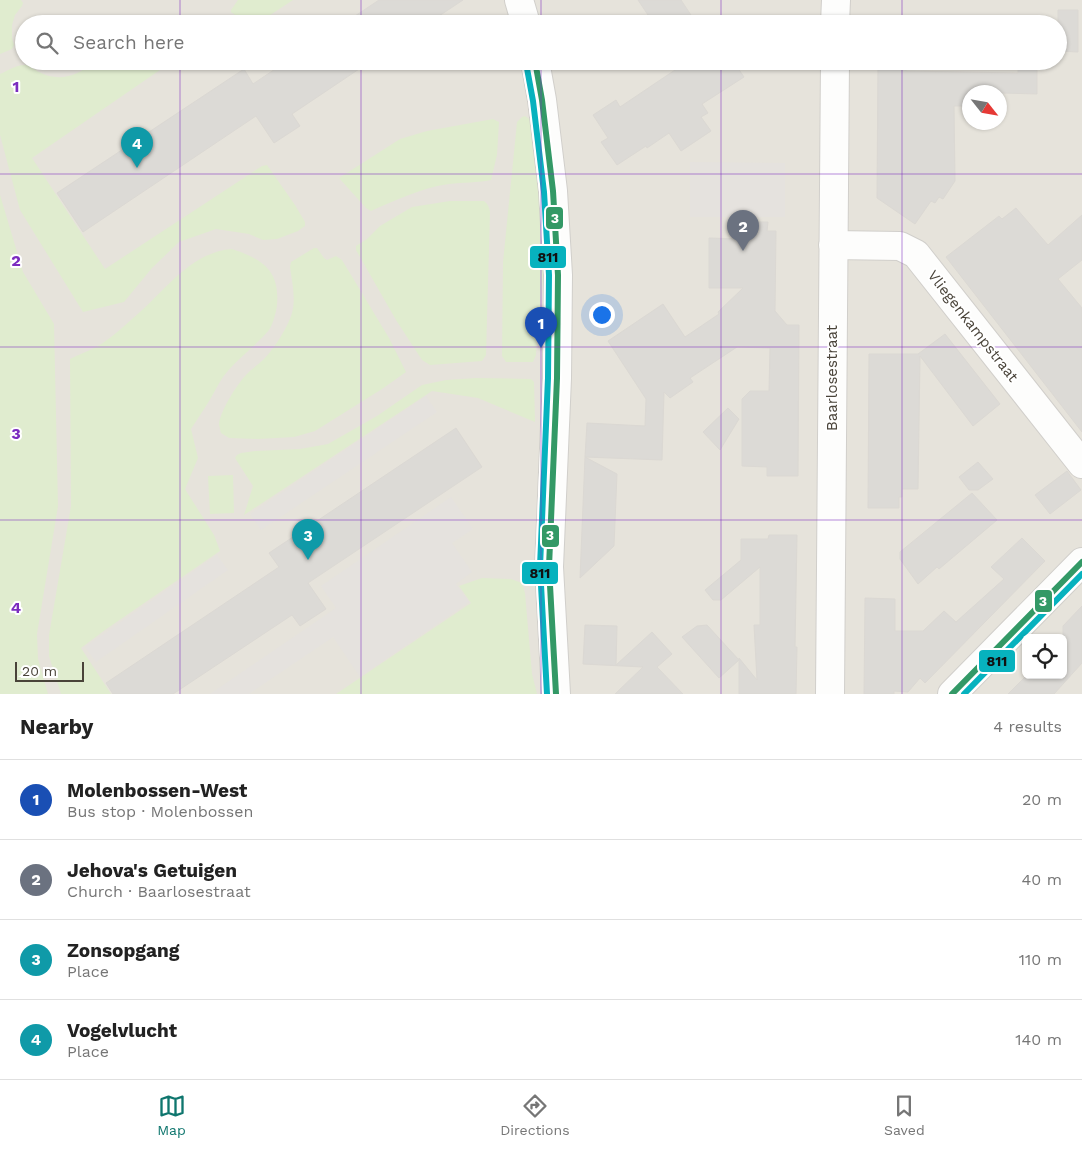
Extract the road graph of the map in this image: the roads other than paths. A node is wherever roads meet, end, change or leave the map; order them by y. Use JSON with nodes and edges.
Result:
{"nodes":[{"id":1,"x":519,"y":0,"type":"edge"},
{"id":2,"x":836,"y":0,"type":"edge"},
{"id":3,"x":523,"y":15,"type":"edge"},
{"id":4,"x":835,"y":15,"type":"edge"},
{"id":5,"x":537,"y":70,"type":"edge"},
{"id":6,"x":835,"y":70,"type":"edge"},
{"id":7,"x":833,"y":245,"type":"junction"},
{"id":8,"x":1082,"y":464,"type":"edge"},
{"id":9,"x":1082,"y":562,"type":"edge"},
{"id":10,"x":556,"y":694,"type":"edge"},
{"id":11,"x":830,"y":694,"type":"edge"},
{"id":12,"x":952,"y":694,"type":"edge"}],
"edges":[{"from":1,"to":3,"type":"street"},
{"from":2,"to":4,"type":"street"},
{"from":5,"to":10,"type":"street"},
{"from":6,"to":7,"type":"street","name":"Baarlosestraat"},
{"from":7,"to":8,"type":"street","name":"Vliegenkampstraat"},
{"from":7,"to":11,"type":"street","name":"Baarlosestraat"},
{"from":9,"to":12,"type":"street"}]}
